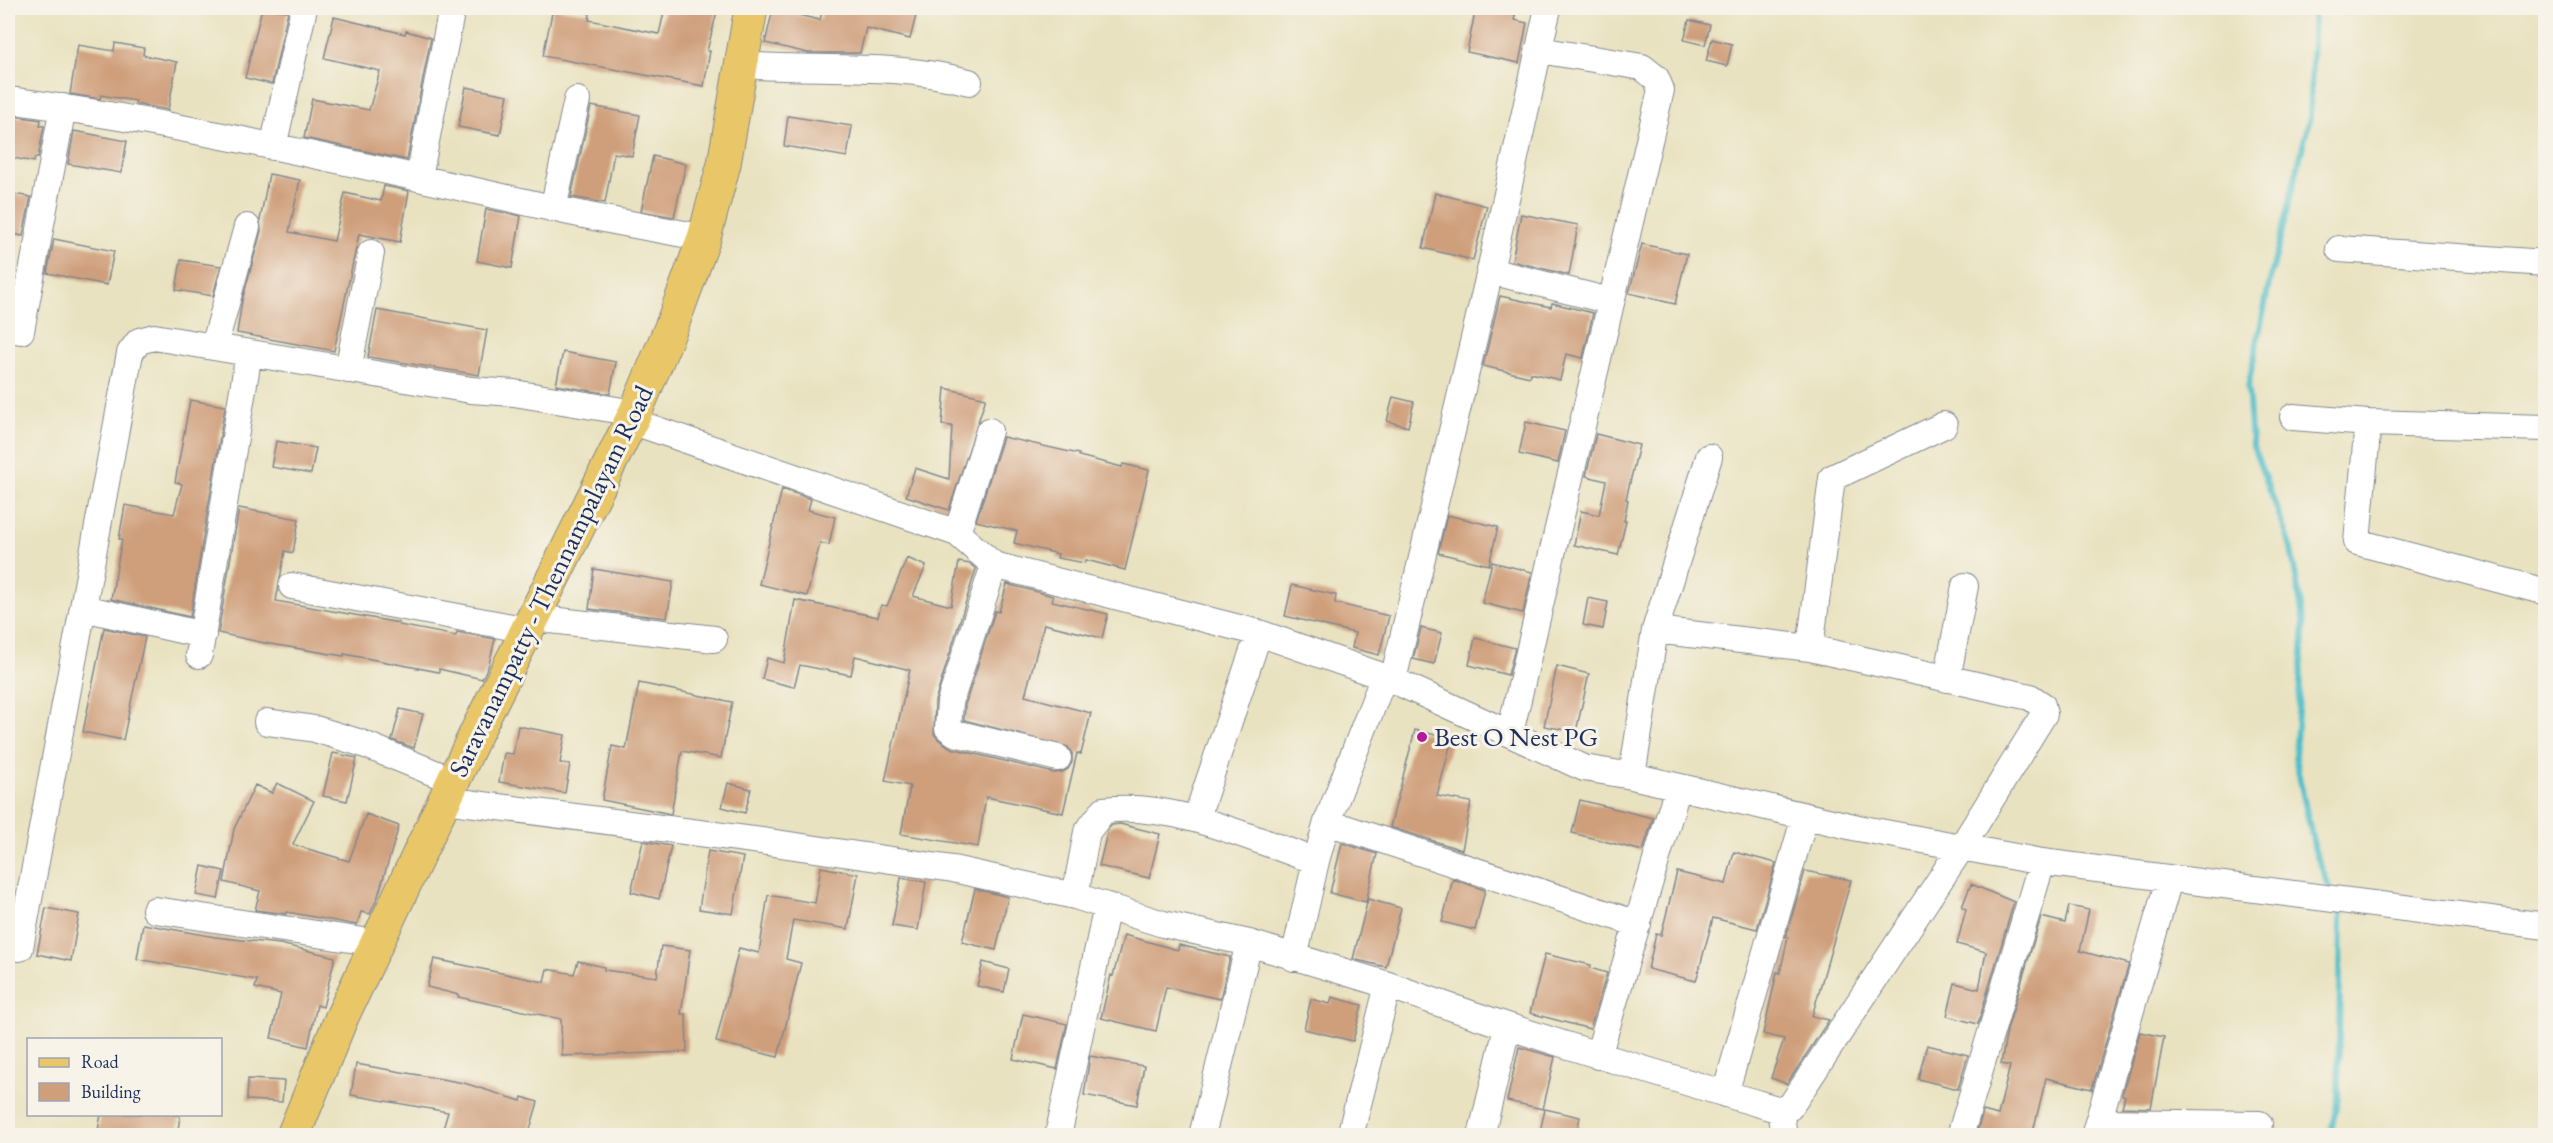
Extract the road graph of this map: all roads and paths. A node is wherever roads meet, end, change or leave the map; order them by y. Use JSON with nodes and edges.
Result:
{"nodes":[{"id":1,"x":304,"y":8,"type":"edge"},
{"id":2,"x":452,"y":8,"type":"edge"},
{"id":3,"x":751,"y":8,"type":"edge"},
{"id":4,"x":1548,"y":8,"type":"edge"},
{"id":5,"x":1539,"y":50,"type":"junction"},
{"id":6,"x":740,"y":64,"type":"junction"},
{"id":7,"x":969,"y":82,"type":"dead end"},
{"id":8,"x":8,"y":100,"type":"edge"},
{"id":9,"x":577,"y":100,"type":"dead end"},
{"id":10,"x":63,"y":107,"type":"junction"},
{"id":11,"x":273,"y":147,"type":"junction"},
{"id":12,"x":419,"y":177,"type":"junction"},
{"id":13,"x":554,"y":209,"type":"junction"},
{"id":14,"x":247,"y":227,"type":"dead end"},
{"id":15,"x":704,"y":238,"type":"junction"},
{"id":16,"x":2339,"y":249,"type":"dead end"},
{"id":17,"x":371,"y":253,"type":"dead end"},
{"id":18,"x":2546,"y":263,"type":"edge"},
{"id":19,"x":1490,"y":271,"type":"junction"},
{"id":20,"x":1610,"y":301,"type":"junction"},
{"id":21,"x":8,"y":329,"type":"edge"},
{"id":22,"x":214,"y":347,"type":"junction"},
{"id":23,"x":249,"y":353,"type":"junction"},
{"id":24,"x":348,"y":370,"type":"junction"},
{"id":25,"x":633,"y":417,"type":"junction"},
{"id":26,"x":2294,"y":417,"type":"dead end"},
{"id":27,"x":2368,"y":423,"type":"junction"},
{"id":28,"x":1944,"y":425,"type":"dead end"},
{"id":29,"x":2546,"y":428,"type":"edge"},
{"id":30,"x":989,"y":431,"type":"dead end"},
{"id":31,"x":1709,"y":457,"type":"dead end"},
{"id":32,"x":957,"y":533,"type":"junction"},
{"id":33,"x":994,"y":565,"type":"junction"},
{"id":34,"x":292,"y":586,"type":"dead end"},
{"id":35,"x":1965,"y":586,"type":"dead end"},
{"id":36,"x":2546,"y":592,"type":"edge"},
{"id":37,"x":83,"y":608,"type":"junction"},
{"id":38,"x":531,"y":624,"type":"junction"},
{"id":39,"x":1656,"y":630,"type":"junction"},
{"id":40,"x":1259,"y":633,"type":"junction"},
{"id":41,"x":714,"y":639,"type":"dead end"},
{"id":42,"x":1810,"y":648,"type":"junction"},
{"id":43,"x":1388,"y":679,"type":"junction"},
{"id":44,"x":1947,"y":679,"type":"junction"},
{"id":45,"x":267,"y":722,"type":"dead end"},
{"id":46,"x":1510,"y":733,"type":"junction"},
{"id":47,"x":1058,"y":758,"type":"dead end"},
{"id":48,"x":1632,"y":776,"type":"junction"},
{"id":49,"x":1678,"y":787,"type":"junction"},
{"id":50,"x":449,"y":790,"type":"junction"},
{"id":51,"x":1805,"y":816,"type":"junction"},
{"id":52,"x":1196,"y":819,"type":"junction"},
{"id":53,"x":1327,"y":822,"type":"junction"},
{"id":54,"x":1961,"y":848,"type":"junction"},
{"id":55,"x":1316,"y":861,"type":"junction"},
{"id":56,"x":2042,"y":862,"type":"junction"},
{"id":57,"x":2169,"y":880,"type":"junction"},
{"id":58,"x":1075,"y":896,"type":"junction"},
{"id":59,"x":1107,"y":906,"type":"junction"},
{"id":60,"x":155,"y":910,"type":"dead end"},
{"id":61,"x":1638,"y":924,"type":"junction"},
{"id":62,"x":2546,"y":926,"type":"edge"},
{"id":63,"x":377,"y":943,"type":"junction"},
{"id":64,"x":1249,"y":943,"type":"junction"},
{"id":65,"x":8,"y":947,"type":"edge"},
{"id":66,"x":1294,"y":958,"type":"junction"},
{"id":67,"x":1388,"y":985,"type":"junction"},
{"id":68,"x":1507,"y":1028,"type":"junction"},
{"id":69,"x":1598,"y":1056,"type":"junction"},
{"id":70,"x":1725,"y":1094,"type":"junction"},
{"id":71,"x":2259,"y":1124,"type":"dead end"},
{"id":72,"x":1780,"y":1127,"type":"edge"},
{"id":73,"x":2096,"y":1129,"type":"edge"},
{"id":74,"x":293,"y":1136,"type":"edge"},
{"id":75,"x":1058,"y":1136,"type":"edge"},
{"id":76,"x":1202,"y":1136,"type":"edge"},
{"id":77,"x":1350,"y":1136,"type":"edge"},
{"id":78,"x":1481,"y":1136,"type":"edge"},
{"id":79,"x":1960,"y":1136,"type":"edge"}],
"edges":[{"from":1,"to":11,"type":"street"},
{"from":2,"to":12,"type":"street"},
{"from":3,"to":6,"type":"main road","name":"Saravanampatty - Thennampalayam Road"},
{"from":4,"to":5,"type":"street"},
{"from":5,"to":19,"type":"street"},
{"from":5,"to":20,"type":"street"},
{"from":6,"to":7,"type":"street"},
{"from":6,"to":15,"type":"main road","name":"Saravanampatty - Thennampalayam Road"},
{"from":8,"to":10,"type":"street"},
{"from":9,"to":13,"type":"street"},
{"from":10,"to":11,"type":"street"},
{"from":10,"to":21,"type":"street"},
{"from":11,"to":12,"type":"street"},
{"from":12,"to":13,"type":"street"},
{"from":13,"to":15,"type":"street"},
{"from":14,"to":22,"type":"street"},
{"from":15,"to":25,"type":"main road","name":"Saravanampatty - Thennampalayam Road"},
{"from":16,"to":18,"type":"street"},
{"from":17,"to":24,"type":"street"},
{"from":19,"to":20,"type":"street"},
{"from":19,"to":43,"type":"street"},
{"from":20,"to":46,"type":"street"},
{"from":22,"to":23,"type":"street"},
{"from":22,"to":37,"type":"street"},
{"from":23,"to":24,"type":"street"},
{"from":23,"to":37,"type":"street"},
{"from":24,"to":25,"type":"street"},
{"from":25,"to":32,"type":"street"},
{"from":25,"to":38,"type":"main road","name":"Saravanampatty - Thennampalayam Road"},
{"from":26,"to":27,"type":"street"},
{"from":27,"to":29,"type":"street"},
{"from":27,"to":36,"type":"street"},
{"from":28,"to":42,"type":"street"},
{"from":30,"to":32,"type":"street"},
{"from":31,"to":39,"type":"street"},
{"from":32,"to":33,"type":"street"},
{"from":33,"to":40,"type":"street"},
{"from":33,"to":47,"type":"street"},
{"from":34,"to":38,"type":"street"},
{"from":35,"to":44,"type":"street"},
{"from":37,"to":65,"type":"street"},
{"from":38,"to":41,"type":"street"},
{"from":38,"to":50,"type":"main road","name":"Saravanampatty - Thennampalayam Road"},
{"from":39,"to":42,"type":"street"},
{"from":39,"to":48,"type":"street"},
{"from":40,"to":43,"type":"street"},
{"from":40,"to":52,"type":"street"},
{"from":42,"to":44,"type":"street"},
{"from":43,"to":46,"type":"street"},
{"from":43,"to":53,"type":"street"},
{"from":44,"to":54,"type":"street"},
{"from":45,"to":50,"type":"street"},
{"from":46,"to":48,"type":"street"},
{"from":48,"to":49,"type":"street"},
{"from":49,"to":51,"type":"street"},
{"from":49,"to":61,"type":"street"},
{"from":50,"to":58,"type":"street"},
{"from":50,"to":63,"type":"main road","name":"Saravanampatty - Thennampalayam Road"},
{"from":51,"to":54,"type":"street"},
{"from":51,"to":70,"type":"street"},
{"from":52,"to":55,"type":"street"},
{"from":52,"to":58,"type":"street"},
{"from":53,"to":55,"type":"street"},
{"from":53,"to":61,"type":"street"},
{"from":54,"to":56,"type":"street"},
{"from":54,"to":72,"type":"street"},
{"from":55,"to":66,"type":"street"},
{"from":56,"to":57,"type":"street"},
{"from":56,"to":79,"type":"street"},
{"from":57,"to":62,"type":"street"},
{"from":57,"to":73,"type":"street"},
{"from":58,"to":59,"type":"street"},
{"from":59,"to":64,"type":"street"},
{"from":59,"to":75,"type":"street"},
{"from":60,"to":63,"type":"street"},
{"from":61,"to":69,"type":"street"},
{"from":63,"to":74,"type":"main road","name":"Saravanampatty - Thennampalayam Road"},
{"from":64,"to":66,"type":"street"},
{"from":64,"to":76,"type":"street"},
{"from":66,"to":67,"type":"street"},
{"from":67,"to":68,"type":"street"},
{"from":67,"to":77,"type":"street"},
{"from":68,"to":69,"type":"street"},
{"from":68,"to":78,"type":"street"},
{"from":69,"to":70,"type":"street"},
{"from":70,"to":72,"type":"street"},
{"from":71,"to":73,"type":"street"}]}
